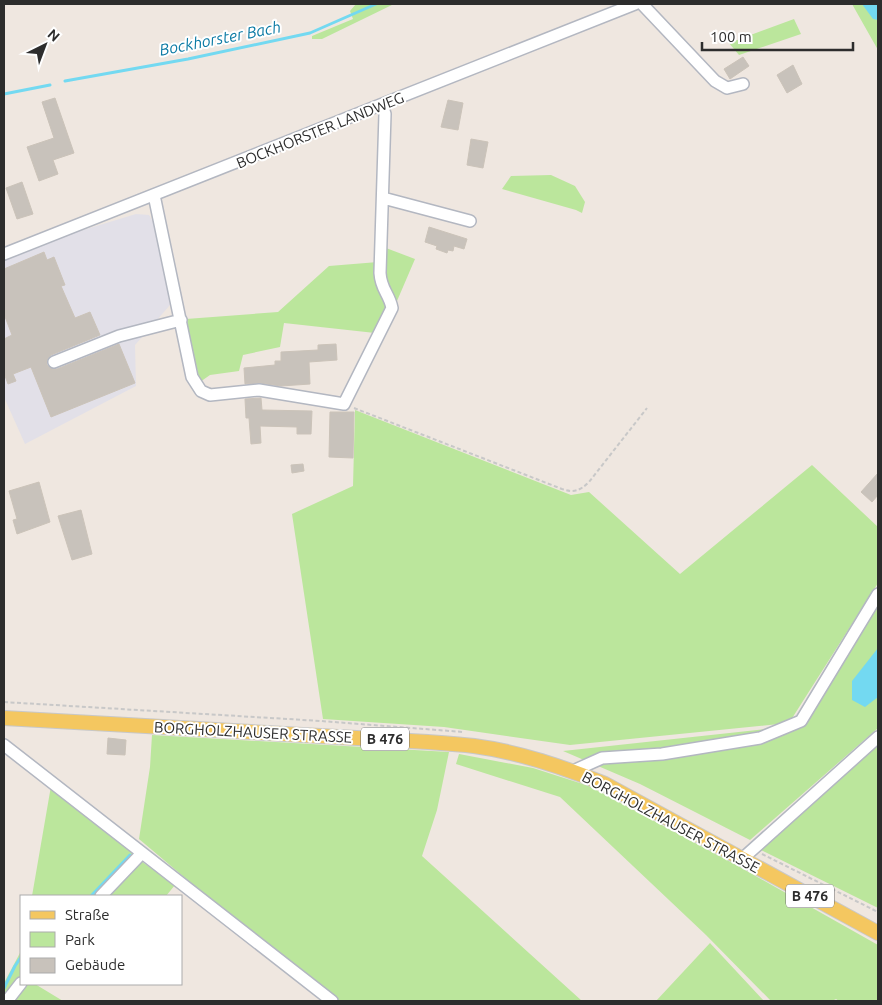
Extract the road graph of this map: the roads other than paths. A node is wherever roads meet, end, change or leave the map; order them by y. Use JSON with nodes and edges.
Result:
{"nodes":[{"id":1,"x":636,"y":4,"type":"edge"},
{"id":2,"x":642,"y":4,"type":"edge"},
{"id":3,"x":743,"y":84,"type":"dead end"},
{"id":4,"x":382,"y":105,"type":"junction"},
{"id":5,"x":154,"y":195,"type":"junction"},
{"id":6,"x":383,"y":198,"type":"junction"},
{"id":7,"x":470,"y":221,"type":"dead end"},
{"id":8,"x":4,"y":254,"type":"edge"},
{"id":9,"x":181,"y":320,"type":"junction"},
{"id":10,"x":54,"y":362,"type":"dead end"},
{"id":11,"x":878,"y":594,"type":"edge"},
{"id":12,"x":4,"y":718,"type":"edge"},
{"id":13,"x":878,"y":737,"type":"edge"},
{"id":14,"x":4,"y":745,"type":"edge"},
{"id":15,"x":573,"y":771,"type":"junction"},
{"id":16,"x":142,"y":853,"type":"junction"},
{"id":17,"x":747,"y":854,"type":"junction"},
{"id":18,"x":102,"y":895,"type":"edge"},
{"id":19,"x":878,"y":932,"type":"edge"},
{"id":20,"x":20,"y":984,"type":"edge"},
{"id":21,"x":7,"y":1001,"type":"edge"},
{"id":22,"x":332,"y":1001,"type":"edge"}],
"edges":[{"from":1,"to":4,"type":"street","name":"BOCKHORSTER LANDWEG"},
{"from":2,"to":3,"type":"street"},
{"from":4,"to":5,"type":"street","name":"BOCKHORSTER LANDWEG"},
{"from":4,"to":6,"type":"street"},
{"from":5,"to":8,"type":"street","name":"BOCKHORSTER LANDWEG"},
{"from":5,"to":9,"type":"street"},
{"from":6,"to":7,"type":"street"},
{"from":6,"to":9,"type":"street"},
{"from":9,"to":10,"type":"street"},
{"from":11,"to":15,"type":"street"},
{"from":12,"to":15,"type":"main road","name":"BORGHOLZHAUSER STRASSE","number":"B 476"},
{"from":13,"to":17,"type":"street"},
{"from":14,"to":16,"type":"street"},
{"from":15,"to":17,"type":"main road","name":"BORGHOLZHAUSER STRASSE","number":"B 476"},
{"from":16,"to":18,"type":"street"},
{"from":16,"to":22,"type":"street"},
{"from":17,"to":19,"type":"main road","name":"BORGHOLZHAUSER STRASSE","number":"B 476"},
{"from":20,"to":21,"type":"street"}]}
